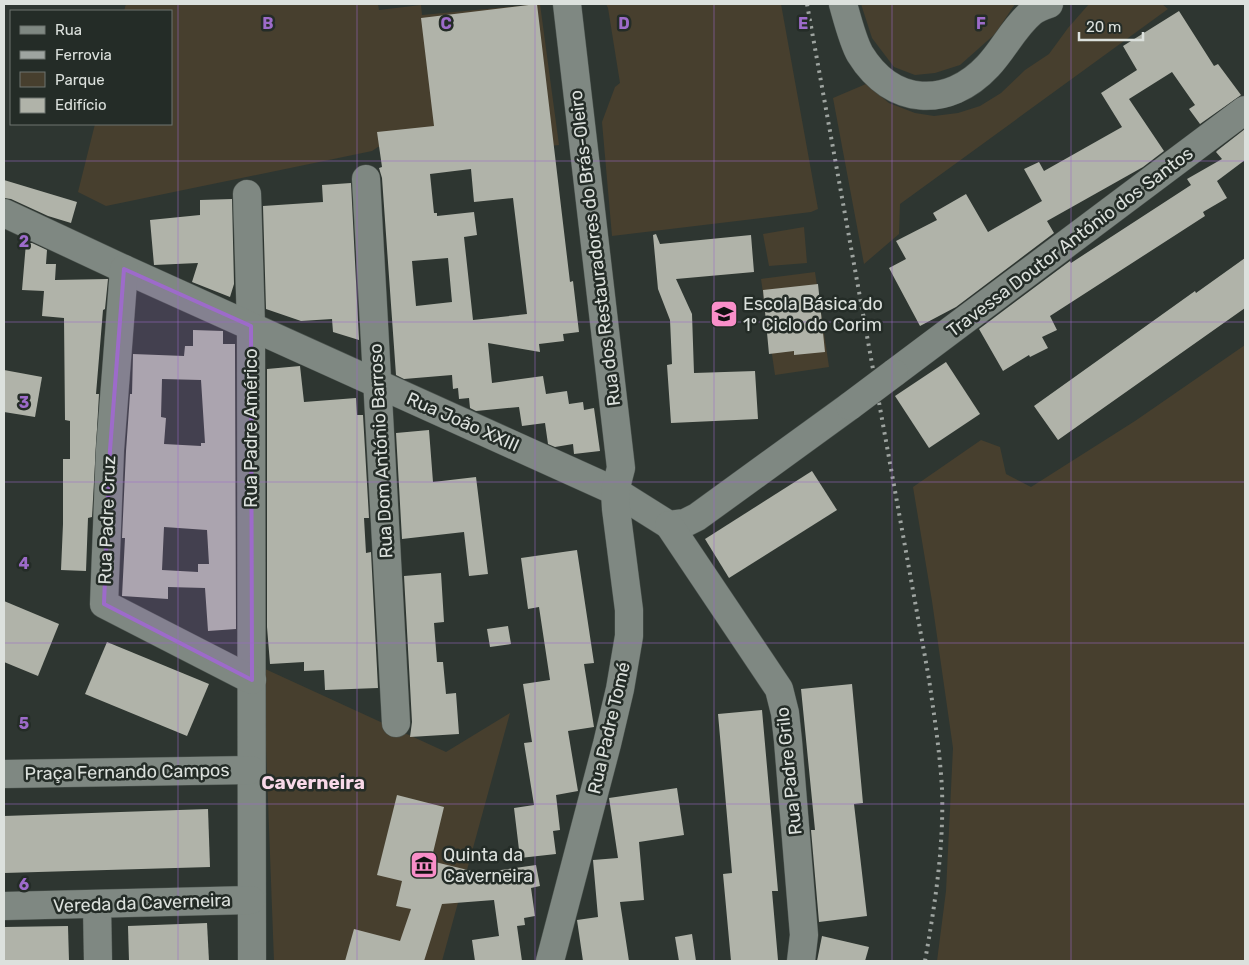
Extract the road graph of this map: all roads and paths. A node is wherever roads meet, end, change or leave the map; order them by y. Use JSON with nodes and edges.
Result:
{"nodes":[{"id":1,"x":567,"y":4,"type":"edge"},
{"id":2,"x":843,"y":4,"type":"edge"},
{"id":3,"x":1049,"y":4,"type":"edge"},
{"id":4,"x":1245,"y":110,"type":"edge"},
{"id":5,"x":366,"y":179,"type":"dead end"},
{"id":6,"x":247,"y":194,"type":"dead end"},
{"id":7,"x":4,"y":213,"type":"edge"},
{"id":8,"x":124,"y":269,"type":"junction"},
{"id":9,"x":251,"y":326,"type":"junction"},
{"id":10,"x":377,"y":384,"type":"junction"},
{"id":11,"x":615,"y":491,"type":"junction"},
{"id":12,"x":669,"y":525,"type":"junction"},
{"id":13,"x":252,"y":671,"type":"junction"},
{"id":14,"x":396,"y":723,"type":"dead end"},
{"id":15,"x":250,"y":770,"type":"junction"},
{"id":16,"x":4,"y":774,"type":"edge"},
{"id":17,"x":251,"y":900,"type":"junction"},
{"id":18,"x":97,"y":905,"type":"junction"},
{"id":19,"x":4,"y":906,"type":"edge"},
{"id":20,"x":98,"y":961,"type":"edge"},
{"id":21,"x":252,"y":961,"type":"edge"},
{"id":22,"x":550,"y":961,"type":"edge"},
{"id":23,"x":801,"y":961,"type":"edge"}],
"edges":[{"from":1,"to":11,"type":"street","name":"Rua dos Restauradores do Brás-Oleiro"},
{"from":2,"to":3,"type":"street"},
{"from":4,"to":12,"type":"street","name":"Travessa Doutor António dos Santos","bridge":true},
{"from":5,"to":10,"type":"street","name":"Rua Dom António Barroso"},
{"from":6,"to":9,"type":"street","name":"Rua Padre Américo"},
{"from":7,"to":8,"type":"street","name":"Rua João XXIII"},
{"from":8,"to":9,"type":"street","name":"Rua João XXIII"},
{"from":8,"to":13,"type":"street","name":"Rua Padre Cruz"},
{"from":9,"to":10,"type":"street","name":"Rua João XXIII"},
{"from":9,"to":13,"type":"street","name":"Rua Padre Américo"},
{"from":10,"to":11,"type":"street","name":"Rua João XXIII"},
{"from":10,"to":14,"type":"street","name":"Rua Dom António Barroso"},
{"from":11,"to":12,"type":"street","name":"Rua João XXIII"},
{"from":11,"to":22,"type":"street","name":"Rua Padre Tomé"},
{"from":12,"to":23,"type":"street","name":"Rua Padre Grilo"},
{"from":13,"to":15,"type":"street","name":"Rua Padre Américo"},
{"from":15,"to":16,"type":"street","name":"Praça Fernando Campos"},
{"from":15,"to":17,"type":"street","name":"Rua Padre Américo"},
{"from":17,"to":18,"type":"street","name":"Vereda da Caverneira"},
{"from":17,"to":21,"type":"street","name":"Rua Padre Américo"},
{"from":18,"to":19,"type":"street","name":"Vereda da Caverneira"},
{"from":18,"to":20,"type":"street"}]}
